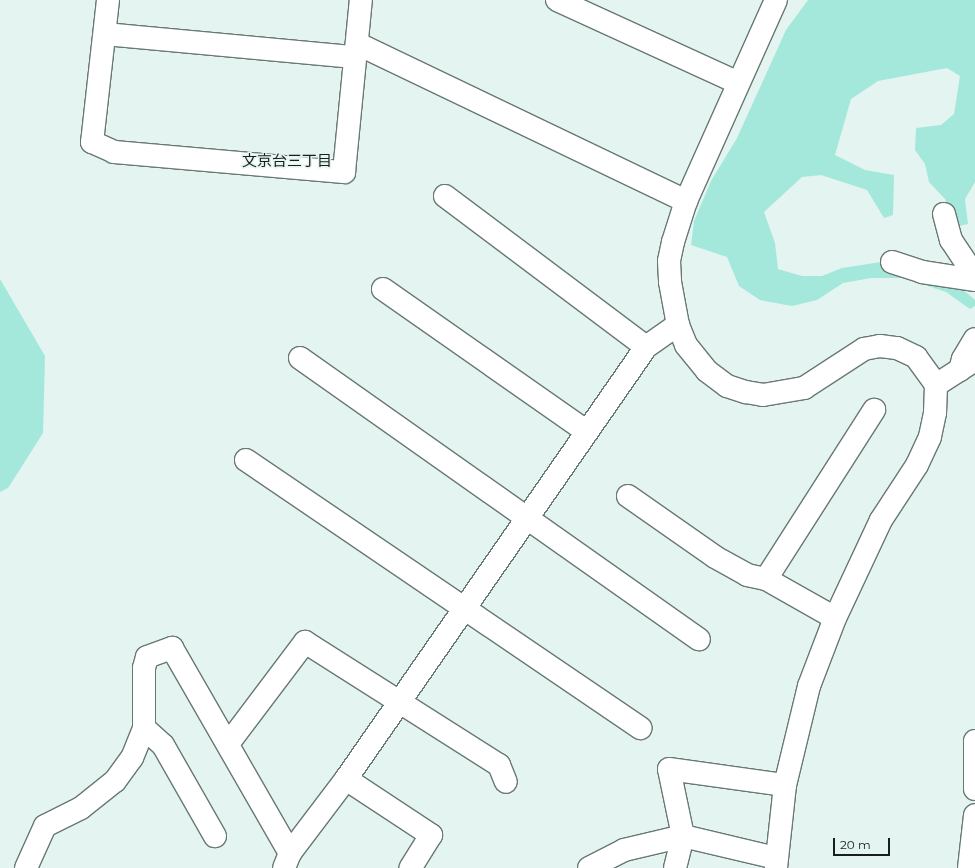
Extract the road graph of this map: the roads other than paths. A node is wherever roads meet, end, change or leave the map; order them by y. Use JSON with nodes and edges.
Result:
{"nodes":[{"id":1,"x":108,"y":0,"type":"edge"},
{"id":2,"x":361,"y":0,"type":"edge"},
{"id":3,"x":557,"y":0,"type":"edge"},
{"id":4,"x":776,"y":0,"type":"edge"},
{"id":5,"x":105,"y":34,"type":"junction"},
{"id":6,"x":356,"y":50,"type":"junction"},
{"id":7,"x":738,"y":84,"type":"junction"},
{"id":8,"x":445,"y":196,"type":"dead end"},
{"id":9,"x":686,"y":201,"type":"junction"},
{"id":10,"x":944,"y":214,"type":"dead end"},
{"id":11,"x":892,"y":262,"type":"dead end"},
{"id":12,"x":975,"y":276,"type":"edge"},
{"id":13,"x":975,"y":280,"type":"edge"},
{"id":14,"x":383,"y":289,"type":"dead end"},
{"id":15,"x":678,"y":325,"type":"junction"},
{"id":16,"x":975,"y":340,"type":"edge"},
{"id":17,"x":646,"y":347,"type":"junction"},
{"id":18,"x":300,"y":358,"type":"dead end"},
{"id":19,"x":968,"y":365,"type":"edge"},
{"id":20,"x":936,"y":385,"type":"junction"},
{"id":21,"x":874,"y":410,"type":"dead end"},
{"id":22,"x":587,"y":432,"type":"junction"},
{"id":23,"x":246,"y":460,"type":"dead end"},
{"id":24,"x":628,"y":496,"type":"dead end"},
{"id":25,"x":528,"y":518,"type":"junction"},
{"id":26,"x":766,"y":579,"type":"junction"},
{"id":27,"x":466,"y":607,"type":"junction"},
{"id":28,"x":835,"y":618,"type":"junction"},
{"id":29,"x":699,"y":639,"type":"dead end"},
{"id":30,"x":399,"y":702,"type":"junction"},
{"id":31,"x":144,"y":728,"type":"junction"},
{"id":32,"x":641,"y":728,"type":"dead end"},
{"id":33,"x":975,"y":741,"type":"edge"},
{"id":34,"x":228,"y":744,"type":"junction"},
{"id":35,"x":346,"y":779,"type":"junction"},
{"id":36,"x":506,"y":782,"type":"dead end"},
{"id":37,"x":785,"y":785,"type":"junction"},
{"id":38,"x":975,"y":789,"type":"edge"},
{"id":39,"x":975,"y":815,"type":"edge"},
{"id":40,"x":215,"y":836,"type":"dead end"},
{"id":41,"x":683,"y":836,"type":"junction"},
{"id":42,"x":287,"y":861,"type":"edge"},
{"id":43,"x":776,"y":863,"type":"edge"},
{"id":44,"x":597,"y":866,"type":"edge"},
{"id":45,"x":26,"y":868,"type":"edge"},
{"id":46,"x":410,"y":868,"type":"edge"},
{"id":47,"x":675,"y":868,"type":"edge"},
{"id":48,"x":969,"y":868,"type":"edge"}],
"edges":[{"from":1,"to":5,"type":"street"},
{"from":2,"to":6,"type":"street"},
{"from":3,"to":7,"type":"street"},
{"from":4,"to":7,"type":"street"},
{"from":5,"to":6,"type":"street"},
{"from":5,"to":6,"type":"street"},
{"from":6,"to":9,"type":"street"},
{"from":7,"to":9,"type":"street"},
{"from":8,"to":17,"type":"street"},
{"from":9,"to":15,"type":"street"},
{"from":10,"to":12,"type":"street"},
{"from":11,"to":13,"type":"street"},
{"from":14,"to":22,"type":"street"},
{"from":15,"to":17,"type":"street"},
{"from":15,"to":20,"type":"street"},
{"from":16,"to":19,"type":"street"},
{"from":17,"to":22,"type":"street"},
{"from":18,"to":25,"type":"street"},
{"from":19,"to":20,"type":"street"},
{"from":20,"to":28,"type":"street"},
{"from":21,"to":26,"type":"street"},
{"from":22,"to":25,"type":"street"},
{"from":23,"to":27,"type":"street"},
{"from":24,"to":26,"type":"street"},
{"from":25,"to":27,"type":"street"},
{"from":25,"to":29,"type":"street"},
{"from":26,"to":28,"type":"street"},
{"from":27,"to":30,"type":"street"},
{"from":27,"to":32,"type":"street"},
{"from":28,"to":37,"type":"street"},
{"from":30,"to":34,"type":"street"},
{"from":30,"to":35,"type":"street"},
{"from":30,"to":36,"type":"street"},
{"from":31,"to":34,"type":"street"},
{"from":31,"to":40,"type":"street"},
{"from":31,"to":45,"type":"street"},
{"from":33,"to":38,"type":"street"},
{"from":34,"to":42,"type":"street"},
{"from":35,"to":42,"type":"street"},
{"from":35,"to":46,"type":"street"},
{"from":37,"to":41,"type":"street"},
{"from":37,"to":43,"type":"street"},
{"from":39,"to":48,"type":"street"},
{"from":41,"to":43,"type":"street"},
{"from":41,"to":44,"type":"street"},
{"from":41,"to":47,"type":"street"}]}
